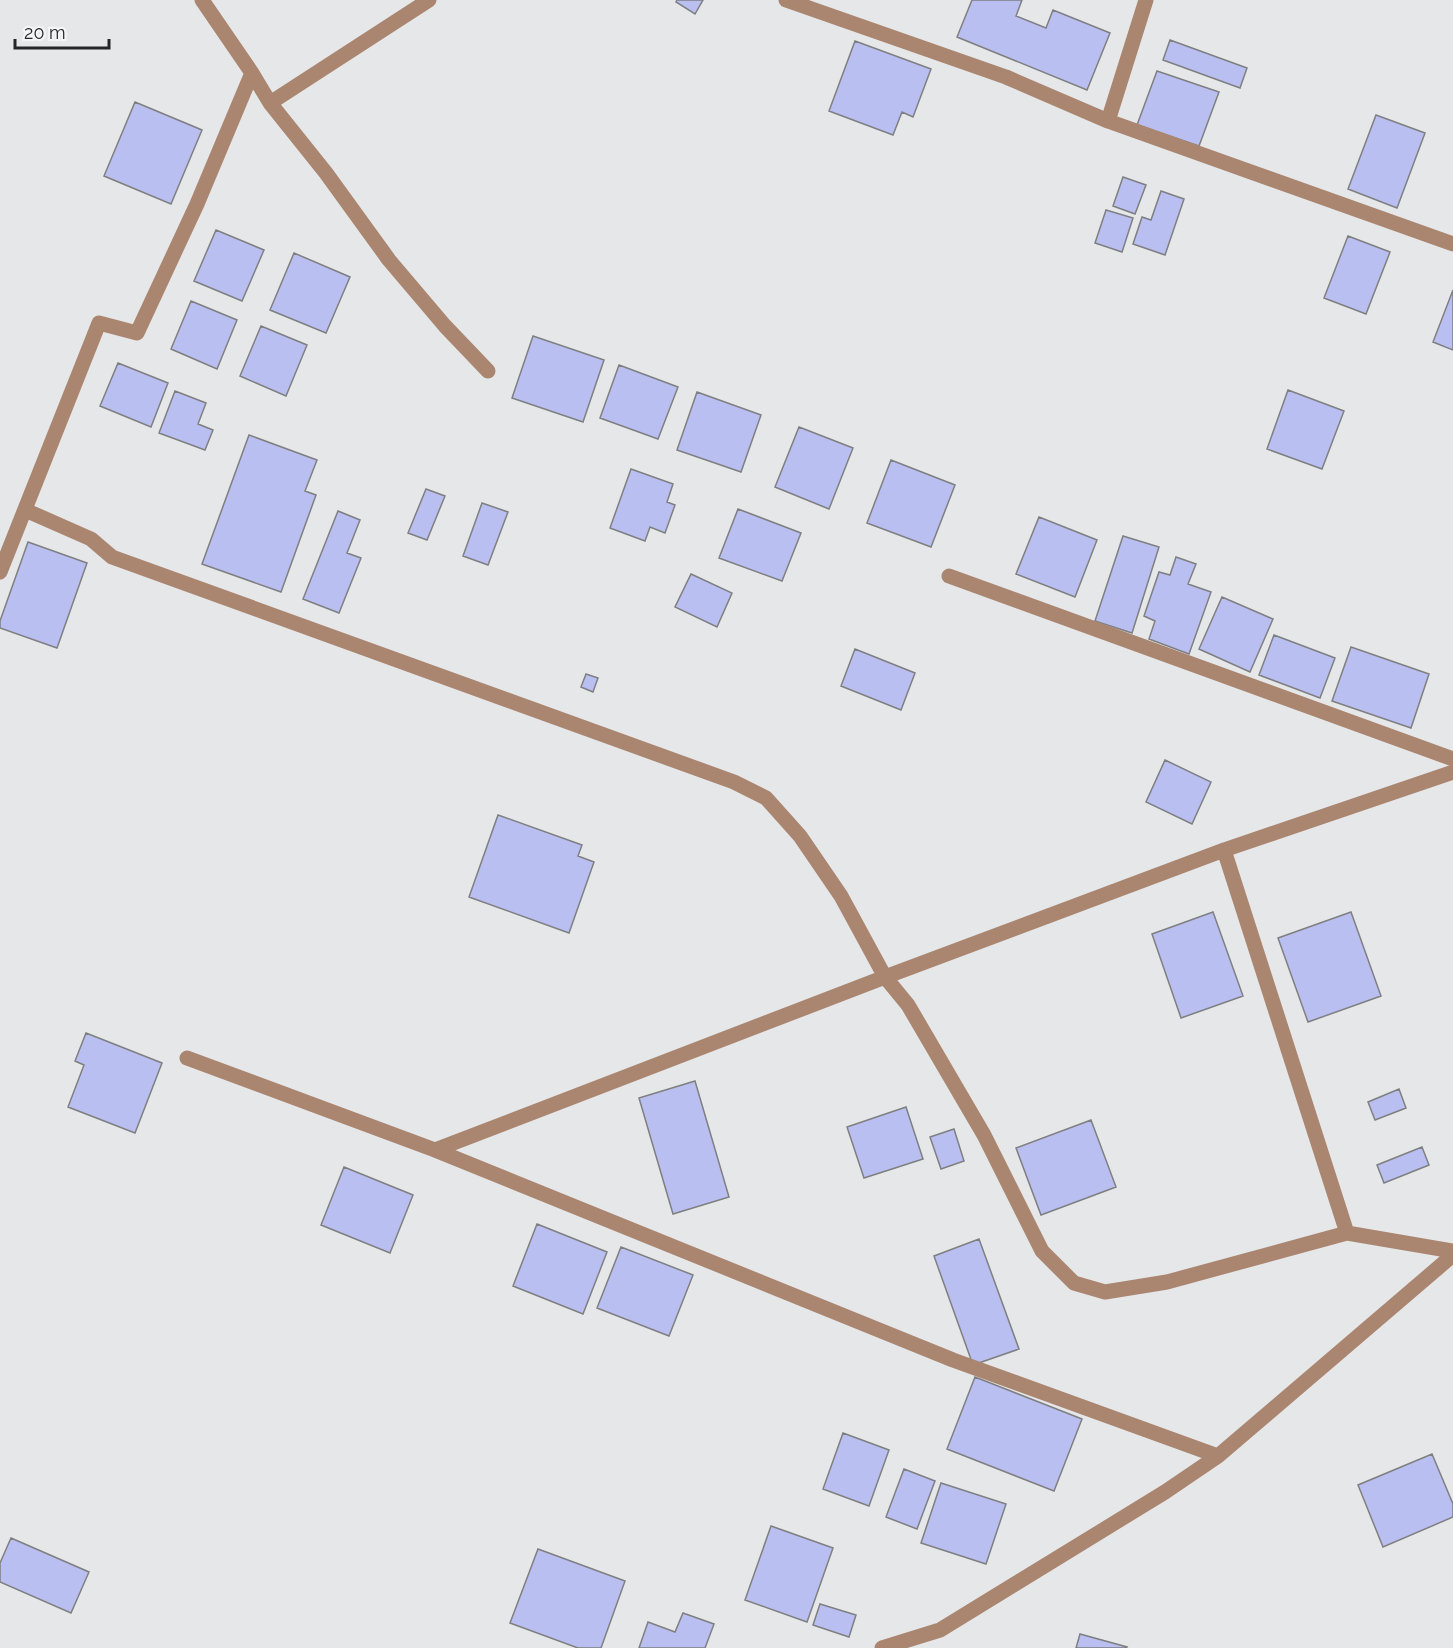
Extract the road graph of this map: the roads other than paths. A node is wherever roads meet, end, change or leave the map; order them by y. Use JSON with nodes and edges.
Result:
{"nodes":[{"id":1,"x":202,"y":0,"type":"edge"},
{"id":2,"x":429,"y":0,"type":"edge"},
{"id":3,"x":786,"y":0,"type":"edge"},
{"id":4,"x":1146,"y":0,"type":"edge"},
{"id":5,"x":252,"y":73,"type":"junction"},
{"id":6,"x":270,"y":103,"type":"junction"},
{"id":7,"x":1108,"y":121,"type":"junction"},
{"id":8,"x":1453,"y":244,"type":"edge"},
{"id":9,"x":488,"y":371,"type":"dead end"},
{"id":10,"x":25,"y":510,"type":"junction"},
{"id":11,"x":0,"y":573,"type":"edge"},
{"id":12,"x":949,"y":576,"type":"dead end"},
{"id":13,"x":1453,"y":759,"type":"edge"},
{"id":14,"x":1453,"y":772,"type":"edge"},
{"id":15,"x":1224,"y":849,"type":"junction"},
{"id":16,"x":885,"y":977,"type":"junction"},
{"id":17,"x":187,"y":1058,"type":"dead end"},
{"id":18,"x":435,"y":1150,"type":"junction"},
{"id":19,"x":1347,"y":1233,"type":"junction"},
{"id":20,"x":1453,"y":1253,"type":"edge"},
{"id":21,"x":1218,"y":1456,"type":"junction"},
{"id":22,"x":882,"y":1648,"type":"edge"}],
"edges":[{"from":1,"to":5,"type":"street"},
{"from":2,"to":6,"type":"street"},
{"from":3,"to":7,"type":"street"},
{"from":4,"to":7,"type":"street"},
{"from":5,"to":6,"type":"street"},
{"from":5,"to":10,"type":"street"},
{"from":6,"to":9,"type":"street"},
{"from":7,"to":8,"type":"street"},
{"from":10,"to":11,"type":"street"},
{"from":10,"to":16,"type":"street"},
{"from":12,"to":13,"type":"street"},
{"from":14,"to":15,"type":"street"},
{"from":15,"to":16,"type":"street"},
{"from":15,"to":19,"type":"street"},
{"from":16,"to":18,"type":"street"},
{"from":16,"to":19,"type":"street"},
{"from":17,"to":18,"type":"street"},
{"from":18,"to":21,"type":"street"},
{"from":19,"to":20,"type":"street"},
{"from":20,"to":21,"type":"street"},
{"from":21,"to":22,"type":"street"}]}
